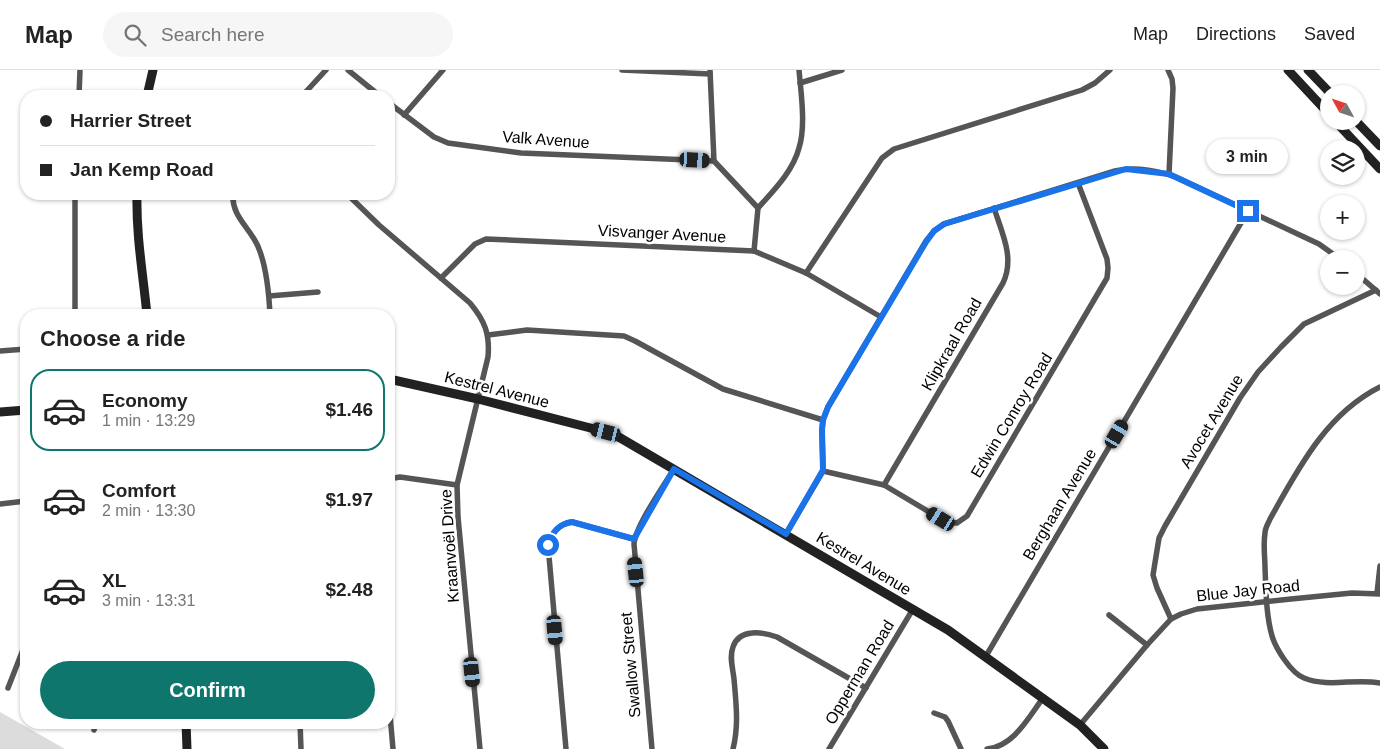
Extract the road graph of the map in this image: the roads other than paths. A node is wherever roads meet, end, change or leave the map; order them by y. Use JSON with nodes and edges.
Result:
{"nodes":[{"id":1,"x":80,"y":70,"type":"edge"},
{"id":2,"x":153,"y":70,"type":"edge"},
{"id":3,"x":326,"y":70,"type":"edge"},
{"id":4,"x":348,"y":70,"type":"edge"},
{"id":5,"x":442,"y":70,"type":"edge"},
{"id":6,"x":623,"y":70,"type":"edge"},
{"id":7,"x":799,"y":70,"type":"edge"},
{"id":8,"x":842,"y":70,"type":"edge"},
{"id":9,"x":1110,"y":70,"type":"edge"},
{"id":10,"x":1168,"y":70,"type":"edge"},
{"id":11,"x":1288,"y":70,"type":"edge"},
{"id":12,"x":1308,"y":70,"type":"edge"},
{"id":13,"x":710,"y":72,"type":"edge"},
{"id":14,"x":800,"y":82,"type":"junction"},
{"id":15,"x":1322,"y":85,"type":"edge"},
{"id":16,"x":79,"y":90,"type":"edge"},
{"id":17,"x":148,"y":90,"type":"edge"},
{"id":18,"x":308,"y":90,"type":"edge"},
{"id":19,"x":373,"y":90,"type":"edge"},
{"id":20,"x":1320,"y":104,"type":"edge"},
{"id":21,"x":395,"y":108,"type":"edge"},
{"id":22,"x":404,"y":115,"type":"junction"},
{"id":23,"x":1343,"y":130,"type":"edge"},
{"id":24,"x":1365,"y":130,"type":"edge"},
{"id":25,"x":1380,"y":146,"type":"edge"},
{"id":26,"x":714,"y":161,"type":"junction"},
{"id":27,"x":1380,"y":169,"type":"edge"},
{"id":28,"x":1169,"y":174,"type":"junction"},
{"id":29,"x":1078,"y":183,"type":"junction"},
{"id":30,"x":75,"y":200,"type":"edge"},
{"id":31,"x":137,"y":200,"type":"edge"},
{"id":32,"x":234,"y":200,"type":"edge"},
{"id":33,"x":353,"y":200,"type":"edge"},
{"id":34,"x":758,"y":208,"type":"junction"},
{"id":35,"x":994,"y":208,"type":"junction"},
{"id":36,"x":1248,"y":211,"type":"junction"},
{"id":37,"x":1327,"y":250,"type":"edge"},
{"id":38,"x":754,"y":252,"type":"junction"},
{"id":39,"x":139,"y":254,"type":"junction"},
{"id":40,"x":806,"y":273,"type":"junction"},
{"id":41,"x":441,"y":278,"type":"junction"},
{"id":42,"x":1365,"y":281,"type":"edge"},
{"id":43,"x":318,"y":292,"type":"dead end"},
{"id":44,"x":1378,"y":292,"type":"edge"},
{"id":45,"x":269,"y":296,"type":"junction"},
{"id":46,"x":75,"y":309,"type":"edge"},
{"id":47,"x":141,"y":309,"type":"edge"},
{"id":48,"x":146,"y":309,"type":"edge"},
{"id":49,"x":270,"y":309,"type":"edge"},
{"id":50,"x":881,"y":317,"type":"junction"},
{"id":51,"x":488,"y":335,"type":"junction"},
{"id":52,"x":20,"y":349,"type":"edge"},
{"id":53,"x":0,"y":351,"type":"edge"},
{"id":54,"x":395,"y":380,"type":"edge"},
{"id":55,"x":1380,"y":386,"type":"edge"},
{"id":56,"x":478,"y":399,"type":"junction"},
{"id":57,"x":20,"y":410,"type":"edge"},
{"id":58,"x":0,"y":412,"type":"edge"},
{"id":59,"x":823,"y":420,"type":"junction"},
{"id":60,"x":674,"y":469,"type":"junction"},
{"id":61,"x":823,"y":470,"type":"junction"},
{"id":62,"x":395,"y":478,"type":"edge"},
{"id":63,"x":457,"y":485,"type":"junction"},
{"id":64,"x":884,"y":485,"type":"junction"},
{"id":65,"x":20,"y":502,"type":"edge"},
{"id":66,"x":0,"y":504,"type":"edge"},
{"id":67,"x":786,"y":534,"type":"junction"},
{"id":68,"x":634,"y":539,"type":"junction"},
{"id":69,"x":1380,"y":566,"type":"edge"},
{"id":70,"x":1379,"y":594,"type":"edge"},
{"id":71,"x":1267,"y":602,"type":"junction"},
{"id":72,"x":912,"y":609,"type":"junction"},
{"id":73,"x":1109,"y":615,"type":"dead end"},
{"id":74,"x":1171,"y":619,"type":"junction"},
{"id":75,"x":1147,"y":645,"type":"junction"},
{"id":76,"x":986,"y":656,"type":"junction"},
{"id":77,"x":20,"y":657,"type":"edge"},
{"id":78,"x":1380,"y":683,"type":"edge"},
{"id":79,"x":8,"y":688,"type":"dead end"},
{"id":80,"x":866,"y":688,"type":"junction"},
{"id":81,"x":1043,"y":698,"type":"junction"},
{"id":82,"x":934,"y":714,"type":"dead end"},
{"id":83,"x":1080,"y":725,"type":"junction"},
{"id":84,"x":186,"y":729,"type":"edge"},
{"id":85,"x":300,"y":729,"type":"edge"},
{"id":86,"x":391,"y":729,"type":"edge"},
{"id":87,"x":187,"y":749,"type":"edge"},
{"id":88,"x":301,"y":749,"type":"edge"},
{"id":89,"x":393,"y":749,"type":"edge"},
{"id":90,"x":480,"y":749,"type":"edge"},
{"id":91,"x":566,"y":749,"type":"edge"},
{"id":92,"x":652,"y":749,"type":"edge"},
{"id":93,"x":733,"y":749,"type":"edge"},
{"id":94,"x":829,"y":749,"type":"edge"},
{"id":95,"x":961,"y":749,"type":"edge"},
{"id":96,"x":987,"y":749,"type":"edge"},
{"id":97,"x":1104,"y":749,"type":"edge"}],
"edges":[{"from":1,"to":16,"type":"street"},
{"from":2,"to":17,"type":"street"},
{"from":3,"to":18,"type":"street"},
{"from":4,"to":19,"type":"street"},
{"from":5,"to":22,"type":"street"},
{"from":6,"to":13,"type":"street"},
{"from":7,"to":14,"type":"street"},
{"from":8,"to":14,"type":"street"},
{"from":9,"to":40,"type":"street"},
{"from":10,"to":28,"type":"street"},
{"from":11,"to":20,"type":"street"},
{"from":12,"to":15,"type":"street"},
{"from":13,"to":26,"type":"street"},
{"from":14,"to":34,"type":"street"},
{"from":21,"to":22,"type":"street","name":"Valk Avenue"},
{"from":22,"to":26,"type":"street","name":"Valk Avenue"},
{"from":23,"to":27,"type":"street"},
{"from":24,"to":25,"type":"street"},
{"from":26,"to":34,"type":"street"},
{"from":28,"to":29,"type":"street"},
{"from":28,"to":36,"type":"street"},
{"from":29,"to":35,"type":"street"},
{"from":29,"to":64,"type":"street","name":"Edwin Conroy Road"},
{"from":30,"to":46,"type":"street"},
{"from":31,"to":39,"type":"street"},
{"from":32,"to":45,"type":"street"},
{"from":33,"to":41,"type":"street","name":"Kraanvoël Drive"},
{"from":34,"to":38,"type":"street"},
{"from":35,"to":50,"type":"street"},
{"from":35,"to":64,"type":"street","name":"Klipkraal Road"},
{"from":36,"to":37,"type":"street"},
{"from":36,"to":76,"type":"street","name":"Berghaan Avenue"},
{"from":38,"to":40,"type":"street","name":"Visvanger Avenue"},
{"from":38,"to":41,"type":"street","name":"Visvanger Avenue"},
{"from":39,"to":47,"type":"street"},
{"from":39,"to":48,"type":"street"},
{"from":40,"to":50,"type":"street","name":"Visvanger Avenue"},
{"from":41,"to":51,"type":"street","name":"Kraanvoël Drive"},
{"from":42,"to":44,"type":"street"},
{"from":43,"to":45,"type":"street"},
{"from":44,"to":74,"type":"street","name":"Avocet Avenue"},
{"from":45,"to":49,"type":"street"},
{"from":50,"to":59,"type":"street"},
{"from":51,"to":56,"type":"street","name":"Kraanvoël Drive"},
{"from":51,"to":59,"type":"street"},
{"from":52,"to":53,"type":"street"},
{"from":54,"to":56,"type":"street","name":"Kestrel Avenue"},
{"from":55,"to":71,"type":"street"},
{"from":56,"to":60,"type":"street","name":"Kestrel Avenue"},
{"from":56,"to":63,"type":"street","name":"Kraanvoël Drive"},
{"from":57,"to":58,"type":"street"},
{"from":59,"to":61,"type":"street"},
{"from":60,"to":67,"type":"street","name":"Kestrel Avenue"},
{"from":60,"to":68,"type":"street"},
{"from":61,"to":64,"type":"street","name":"Edwin Conroy Road"},
{"from":61,"to":67,"type":"street"},
{"from":62,"to":63,"type":"street"},
{"from":63,"to":90,"type":"street","name":"Kraanvoël Drive"},
{"from":65,"to":66,"type":"street"},
{"from":67,"to":72,"type":"street","name":"Kestrel Avenue"},
{"from":68,"to":91,"type":"street"},
{"from":68,"to":92,"type":"street","name":"Swallow Street"},
{"from":69,"to":70,"type":"street"},
{"from":70,"to":71,"type":"street","name":"Blue Jay Road"},
{"from":71,"to":74,"type":"street","name":"Blue Jay Road"},
{"from":71,"to":78,"type":"street"},
{"from":72,"to":76,"type":"street","name":"Kestrel Avenue"},
{"from":72,"to":80,"type":"street","name":"Opperman Road"},
{"from":73,"to":75,"type":"street"},
{"from":74,"to":75,"type":"street","name":"Blue Jay Road"},
{"from":75,"to":83,"type":"street","name":"Blue Jay Road"},
{"from":76,"to":81,"type":"street","name":"Kestrel Avenue"},
{"from":77,"to":79,"type":"street"},
{"from":80,"to":93,"type":"street"},
{"from":80,"to":94,"type":"street","name":"Opperman Road"},
{"from":81,"to":83,"type":"street","name":"Kestrel Avenue"},
{"from":81,"to":96,"type":"street"},
{"from":82,"to":95,"type":"street"},
{"from":83,"to":97,"type":"street","name":"Kestrel Avenue"},
{"from":84,"to":87,"type":"street"},
{"from":85,"to":88,"type":"street"},
{"from":86,"to":89,"type":"street"}]}
